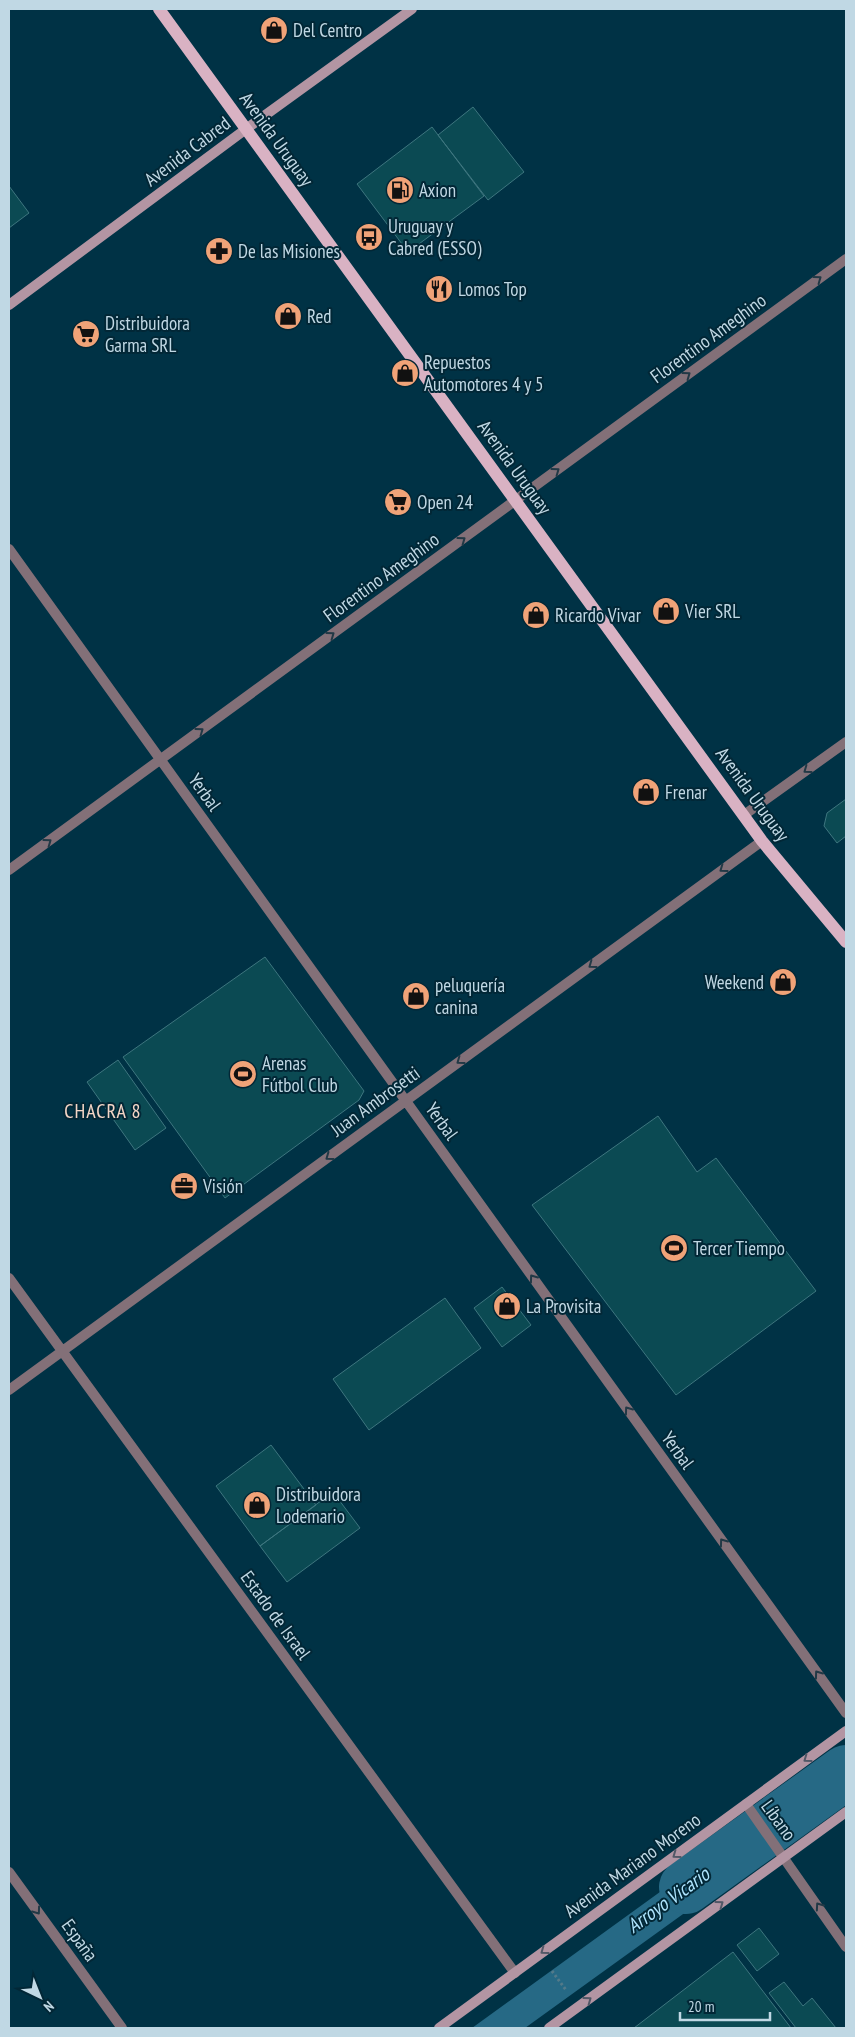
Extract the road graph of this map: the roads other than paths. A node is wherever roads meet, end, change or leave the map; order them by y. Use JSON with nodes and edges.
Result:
{"nodes":[{"id":1,"x":159,"y":9,"type":"edge"},
{"id":2,"x":412,"y":9,"type":"edge"},
{"id":3,"x":246,"y":129,"type":"junction"},
{"id":4,"x":846,"y":259,"type":"edge"},
{"id":5,"x":9,"y":305,"type":"edge"},
{"id":6,"x":516,"y":500,"type":"junction"},
{"id":7,"x":9,"y":549,"type":"edge"},
{"id":8,"x":846,"y":742,"type":"edge"},
{"id":9,"x":160,"y":760,"type":"junction"},
{"id":10,"x":744,"y":815,"type":"junction"},
{"id":11,"x":762,"y":840,"type":"junction"},
{"id":12,"x":9,"y":870,"type":"edge"},
{"id":13,"x":846,"y":942,"type":"edge"},
{"id":14,"x":406,"y":1101,"type":"junction"},
{"id":15,"x":9,"y":1278,"type":"edge"},
{"id":16,"x":62,"y":1352,"type":"junction"},
{"id":17,"x":9,"y":1390,"type":"edge"},
{"id":18,"x":846,"y":1713,"type":"edge"},
{"id":19,"x":846,"y":1730,"type":"edge"},
{"id":20,"x":746,"y":1804,"type":"junction"},
{"id":21,"x":846,"y":1812,"type":"edge"},
{"id":22,"x":785,"y":1857,"type":"junction"},
{"id":23,"x":9,"y":1872,"type":"edge"},
{"id":24,"x":846,"y":1946,"type":"edge"},
{"id":25,"x":515,"y":1973,"type":"junction"},
{"id":26,"x":122,"y":2028,"type":"edge"},
{"id":27,"x":439,"y":2028,"type":"edge"},
{"id":28,"x":549,"y":2028,"type":"edge"}],
"edges":[{"from":1,"to":3,"type":"main road","name":"Avenida Uruguay"},
{"from":2,"to":3,"type":"main road","name":"Avenida Cabred"},
{"from":3,"to":5,"type":"main road","name":"Avenida Cabred"},
{"from":3,"to":6,"type":"main road","name":"Avenida Uruguay"},
{"from":6,"to":4,"type":"street","name":"Florentino Ameghino","one_way":true},
{"from":9,"to":6,"type":"street","name":"Florentino Ameghino","one_way":true},
{"from":6,"to":10,"type":"main road","name":"Avenida Uruguay"},
{"from":7,"to":9,"type":"street","name":"Yerbal"},
{"from":8,"to":10,"type":"street","one_way":true},
{"from":12,"to":9,"type":"street","name":"Florentino Ameghino","one_way":true},
{"from":9,"to":14,"type":"street","name":"Yerbal"},
{"from":10,"to":11,"type":"main road","name":"Avenida Uruguay"},
{"from":11,"to":13,"type":"main road","name":"Avenida Uruguay"},
{"from":11,"to":14,"type":"street","name":"Juan Ambrosetti","one_way":true},
{"from":14,"to":16,"type":"street","name":"Juan Ambrosetti","one_way":true},
{"from":18,"to":14,"type":"street","name":"Yerbal","one_way":true},
{"from":15,"to":16,"type":"street","name":"Estado de Israel"},
{"from":16,"to":17,"type":"street","name":"Juan Ambrosetti"},
{"from":16,"to":25,"type":"street","name":"Estado de Israel"},
{"from":19,"to":20,"type":"main road","name":"Avenida Mariano Moreno","one_way":true},
{"from":20,"to":22,"type":"street","name":"Líbano"},
{"from":20,"to":25,"type":"main road","name":"Avenida Mariano Moreno","one_way":true},
{"from":21,"to":22,"type":"main road"},
{"from":24,"to":22,"type":"street","name":"Líbano","one_way":true},
{"from":28,"to":22,"type":"main road","one_way":true},
{"from":23,"to":26,"type":"street","name":"España","one_way":true},
{"from":25,"to":27,"type":"main road","name":"Avenida Mariano Moreno"}]}
